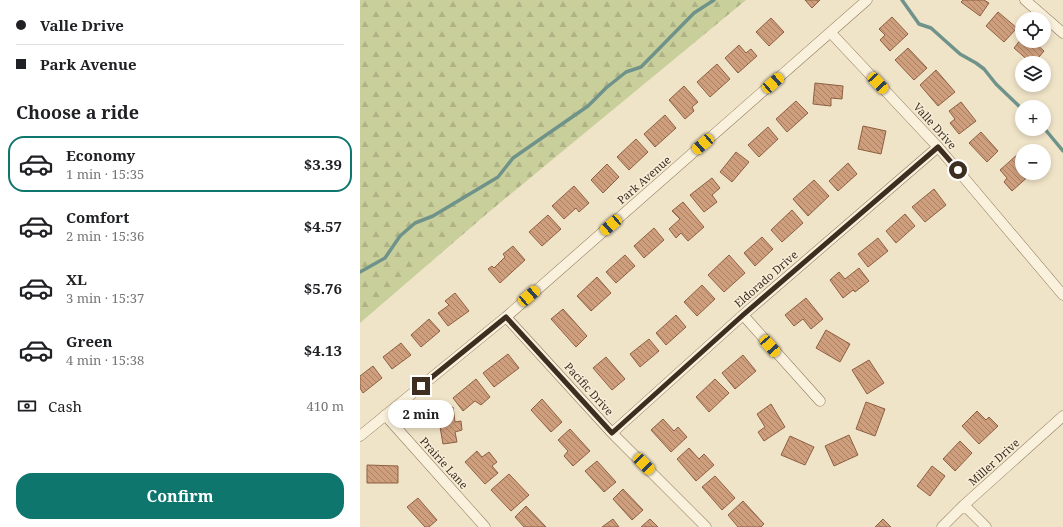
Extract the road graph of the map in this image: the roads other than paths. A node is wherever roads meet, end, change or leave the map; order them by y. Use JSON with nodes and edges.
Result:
{"nodes":[{"id":1,"x":867,"y":0,"type":"edge"},
{"id":2,"x":1025,"y":0,"type":"edge"},
{"id":3,"x":831,"y":33,"type":"junction"},
{"id":4,"x":1063,"y":33,"type":"edge"},
{"id":5,"x":938,"y":147,"type":"junction"},
{"id":6,"x":1063,"y":295,"type":"edge"},
{"id":7,"x":743,"y":315,"type":"junction"},
{"id":8,"x":506,"y":317,"type":"junction"},
{"id":9,"x":820,"y":402,"type":"dead end"},
{"id":10,"x":385,"y":415,"type":"junction"},
{"id":11,"x":1063,"y":416,"type":"edge"},
{"id":12,"x":612,"y":433,"type":"junction"},
{"id":13,"x":360,"y":436,"type":"edge"},
{"id":14,"x":964,"y":505,"type":"junction"},
{"id":15,"x":485,"y":527,"type":"edge"},
{"id":16,"x":706,"y":527,"type":"edge"},
{"id":17,"x":942,"y":527,"type":"edge"},
{"id":18,"x":986,"y":527,"type":"edge"}],
"edges":[{"from":1,"to":3,"type":"street","name":"Park Avenue"},
{"from":2,"to":4,"type":"street"},
{"from":3,"to":5,"type":"street","name":"Valle Drive"},
{"from":3,"to":8,"type":"street","name":"Park Avenue"},
{"from":5,"to":6,"type":"street","name":"Valle Drive"},
{"from":5,"to":7,"type":"street","name":"Eldorado Drive"},
{"from":7,"to":9,"type":"street"},
{"from":7,"to":12,"type":"street","name":"Eldorado Drive"},
{"from":8,"to":10,"type":"street","name":"Park Avenue"},
{"from":8,"to":12,"type":"street","name":"Pacific Drive"},
{"from":10,"to":13,"type":"street","name":"Park Avenue"},
{"from":10,"to":15,"type":"street","name":"Prairie Lane"},
{"from":11,"to":14,"type":"street","name":"Miller Drive"},
{"from":12,"to":16,"type":"street","name":"Pacific Drive"},
{"from":14,"to":17,"type":"street","name":"Miller Drive"},
{"from":14,"to":18,"type":"street"}]}
